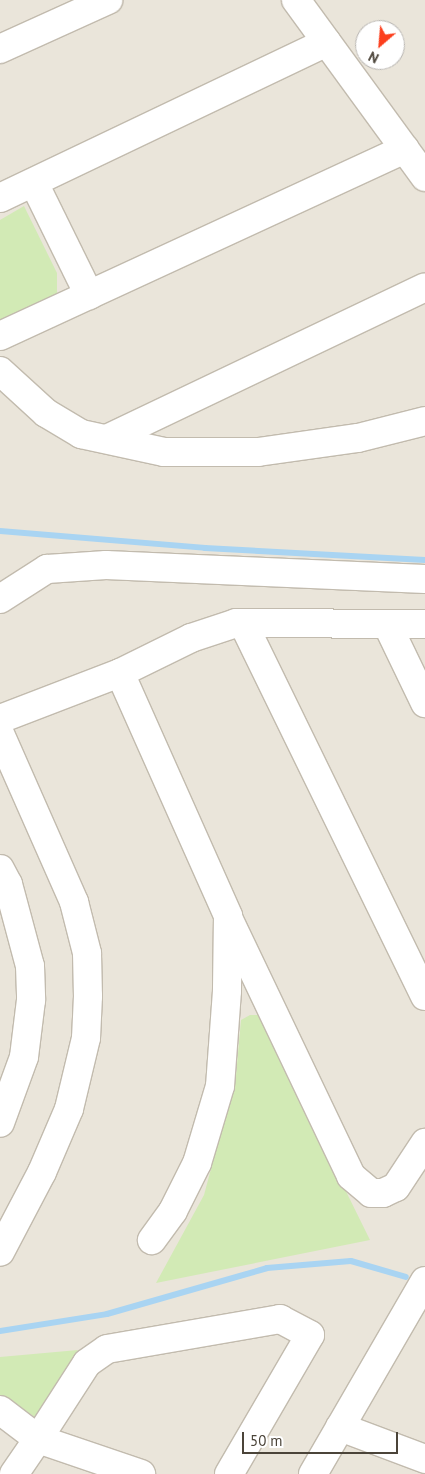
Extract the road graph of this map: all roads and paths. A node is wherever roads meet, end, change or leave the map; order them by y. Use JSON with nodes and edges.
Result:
{"nodes":[{"id":1,"x":108,"y":0,"type":"edge"},
{"id":2,"x":296,"y":0,"type":"edge"},
{"id":3,"x":327,"y":42,"type":"junction"},
{"id":4,"x":0,"y":49,"type":"edge"},
{"id":5,"x":405,"y":149,"type":"junction"},
{"id":6,"x":425,"y":177,"type":"edge"},
{"id":7,"x":34,"y":183,"type":"junction"},
{"id":8,"x":0,"y":198,"type":"edge"},
{"id":9,"x":425,"y":288,"type":"edge"},
{"id":10,"x":89,"y":295,"type":"junction"},
{"id":11,"x":0,"y":336,"type":"edge"},
{"id":12,"x":0,"y":371,"type":"edge"},
{"id":13,"x":425,"y":421,"type":"edge"},
{"id":14,"x":107,"y":439,"type":"junction"},
{"id":15,"x":425,"y":579,"type":"edge"},
{"id":16,"x":0,"y":599,"type":"edge"},
{"id":17,"x":243,"y":623,"type":"junction"},
{"id":18,"x":387,"y":624,"type":"junction"},
{"id":19,"x":425,"y":624,"type":"edge"},
{"id":20,"x":120,"y":672,"type":"junction"},
{"id":21,"x":425,"y":703,"type":"edge"},
{"id":22,"x":0,"y":719,"type":"edge"},
{"id":23,"x":0,"y":734,"type":"edge"},
{"id":24,"x":0,"y":869,"type":"edge"},
{"id":25,"x":228,"y":916,"type":"junction"},
{"id":26,"x":425,"y":996,"type":"edge"},
{"id":27,"x":0,"y":1123,"type":"edge"},
{"id":28,"x":425,"y":1143,"type":"edge"},
{"id":29,"x":152,"y":1240,"type":"dead end"},
{"id":30,"x":0,"y":1252,"type":"edge"},
{"id":31,"x":425,"y":1281,"type":"edge"},
{"id":32,"x":0,"y":1410,"type":"edge"},
{"id":33,"x":340,"y":1427,"type":"junction"},
{"id":34,"x":425,"y":1459,"type":"edge"},
{"id":35,"x":14,"y":1474,"type":"edge"},
{"id":36,"x":140,"y":1474,"type":"edge"},
{"id":37,"x":229,"y":1474,"type":"edge"},
{"id":38,"x":312,"y":1474,"type":"edge"}],
"edges":[{"from":1,"to":4,"type":"street"},
{"from":2,"to":3,"type":"street"},
{"from":3,"to":5,"type":"street"},
{"from":3,"to":7,"type":"street"},
{"from":5,"to":6,"type":"street"},
{"from":5,"to":10,"type":"street"},
{"from":7,"to":8,"type":"street"},
{"from":7,"to":10,"type":"street"},
{"from":9,"to":14,"type":"street"},
{"from":10,"to":11,"type":"street"},
{"from":12,"to":14,"type":"street"},
{"from":13,"to":14,"type":"street"},
{"from":15,"to":16,"type":"street"},
{"from":17,"to":18,"type":"street"},
{"from":17,"to":20,"type":"street"},
{"from":17,"to":26,"type":"street"},
{"from":18,"to":19,"type":"street"},
{"from":18,"to":21,"type":"street"},
{"from":20,"to":22,"type":"street"},
{"from":20,"to":25,"type":"street"},
{"from":23,"to":30,"type":"street"},
{"from":24,"to":27,"type":"street"},
{"from":25,"to":28,"type":"street"},
{"from":25,"to":29,"type":"street"},
{"from":31,"to":33,"type":"street"},
{"from":32,"to":37,"type":"street"},
{"from":33,"to":34,"type":"street"},
{"from":33,"to":38,"type":"street"},
{"from":35,"to":36,"type":"street"}]}
